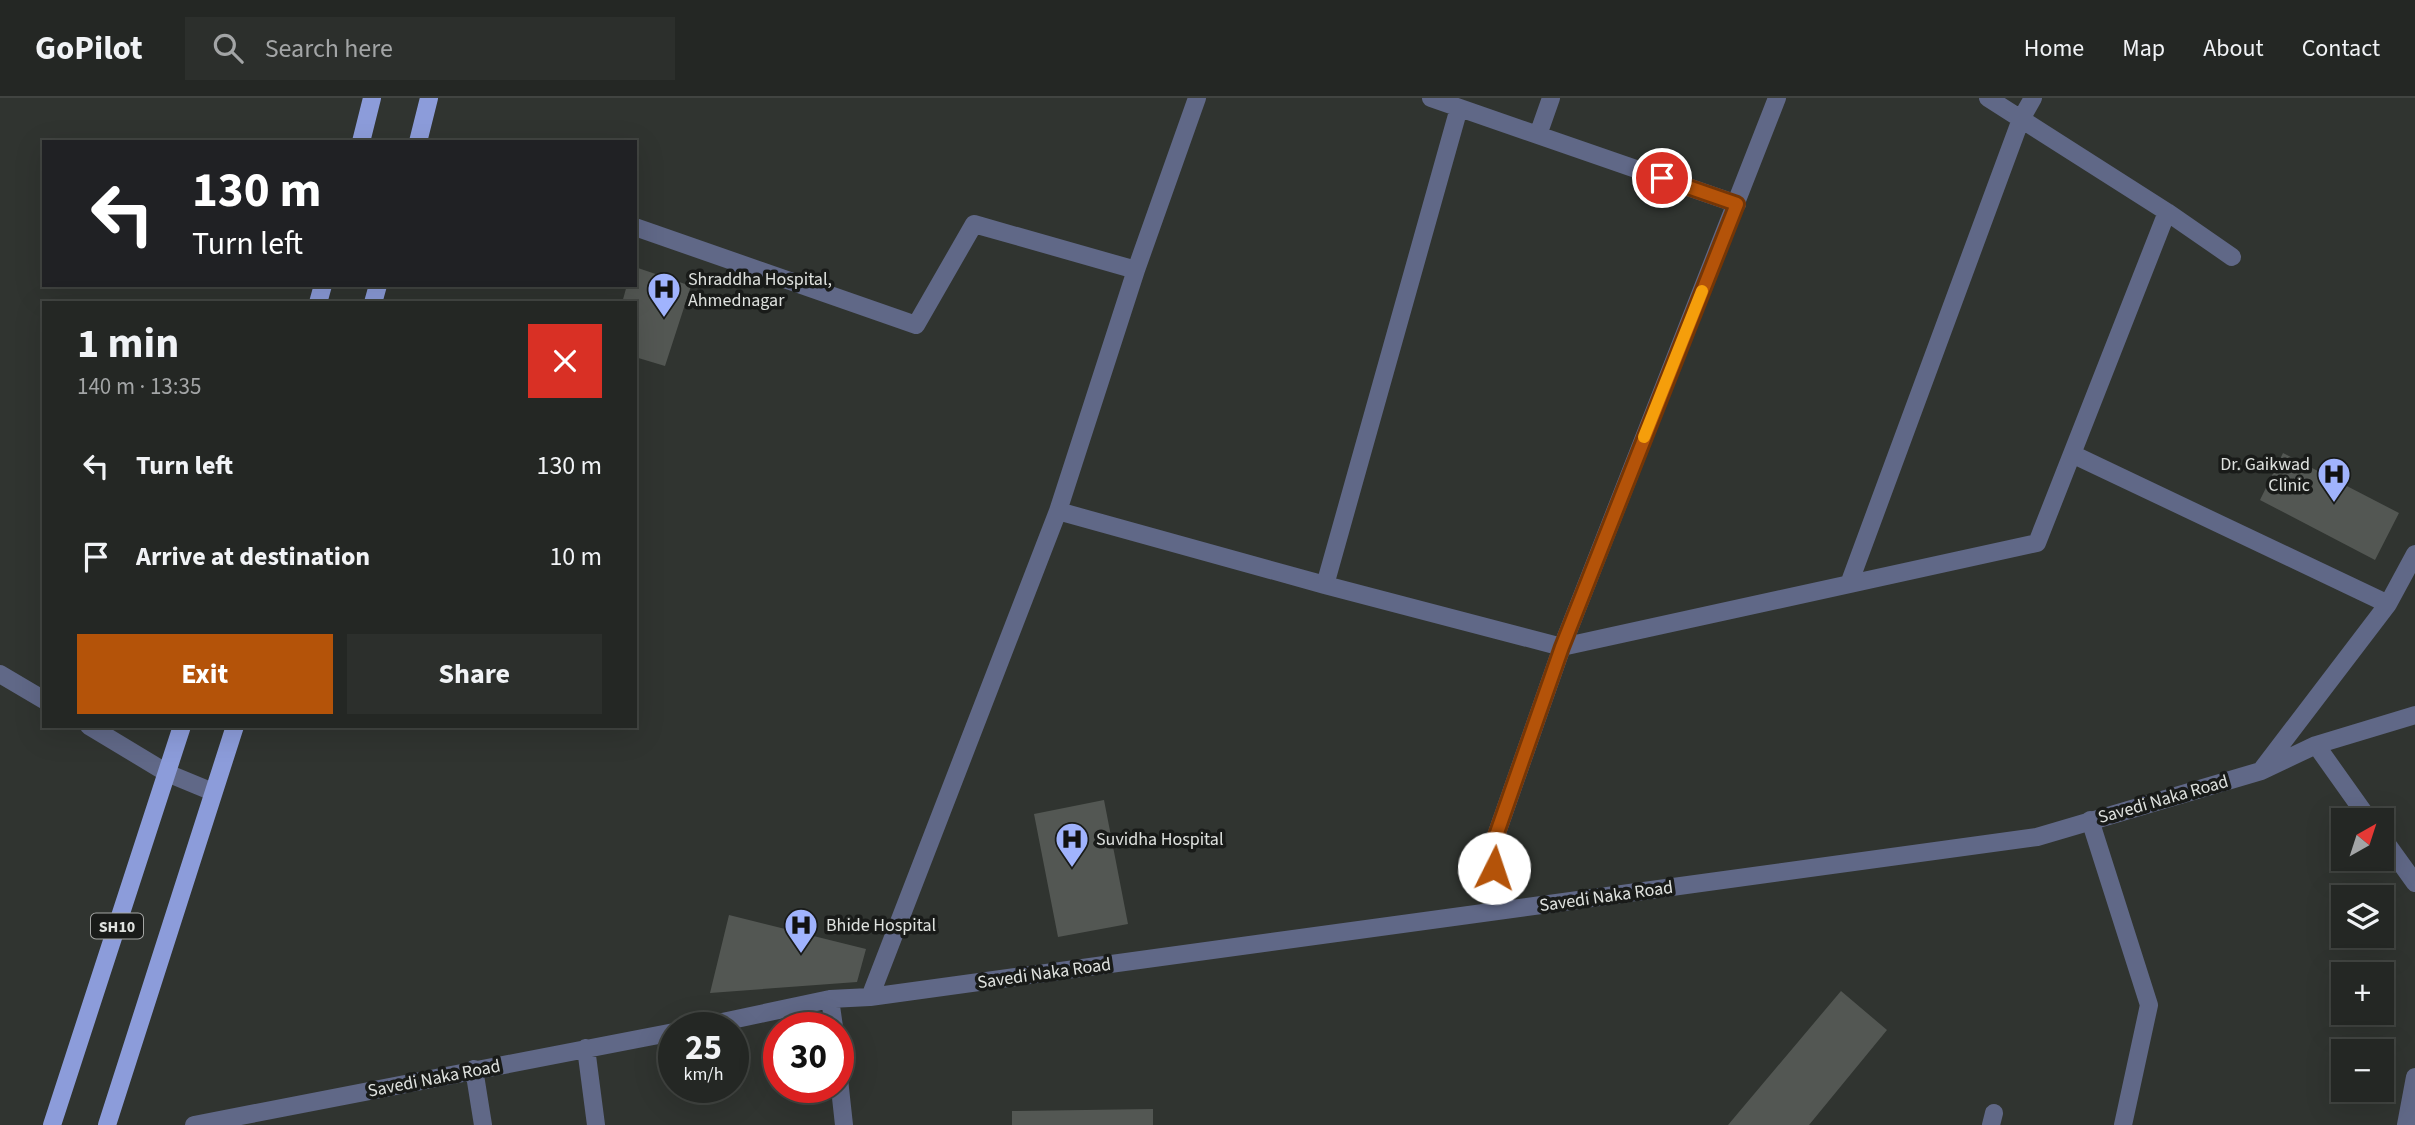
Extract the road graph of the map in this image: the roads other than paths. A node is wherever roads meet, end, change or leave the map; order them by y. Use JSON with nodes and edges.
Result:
{"nodes":[{"id":1,"x":372,"y":98,"type":"edge"},
{"id":2,"x":429,"y":98,"type":"edge"},
{"id":3,"x":1197,"y":98,"type":"edge"},
{"id":4,"x":1431,"y":98,"type":"edge"},
{"id":5,"x":1550,"y":98,"type":"edge"},
{"id":6,"x":1777,"y":98,"type":"edge"},
{"id":7,"x":1988,"y":98,"type":"edge"},
{"id":8,"x":2033,"y":98,"type":"edge"},
{"id":9,"x":1459,"y":108,"type":"junction"},
{"id":10,"x":2021,"y":119,"type":"junction"},
{"id":11,"x":1538,"y":135,"type":"junction"},
{"id":12,"x":362,"y":140,"type":"edge"},
{"id":13,"x":418,"y":140,"type":"edge"},
{"id":14,"x":1737,"y":204,"type":"junction"},
{"id":15,"x":2167,"y":212,"type":"junction"},
{"id":16,"x":637,"y":229,"type":"edge"},
{"id":17,"x":2232,"y":257,"type":"dead end"},
{"id":18,"x":1136,"y":270,"type":"junction"},
{"id":19,"x":2072,"y":454,"type":"junction"},
{"id":20,"x":1058,"y":511,"type":"junction"},
{"id":21,"x":2415,"y":554,"type":"edge"},
{"id":22,"x":1849,"y":584,"type":"junction"},
{"id":23,"x":1325,"y":585,"type":"junction"},
{"id":24,"x":2388,"y":604,"type":"junction"},
{"id":25,"x":1562,"y":647,"type":"junction"},
{"id":26,"x":0,"y":674,"type":"edge"},
{"id":27,"x":42,"y":699,"type":"edge"},
{"id":28,"x":2415,"y":715,"type":"edge"},
{"id":29,"x":92,"y":728,"type":"edge"},
{"id":30,"x":181,"y":728,"type":"edge"},
{"id":31,"x":234,"y":728,"type":"edge"},
{"id":32,"x":2316,"y":745,"type":"junction"},
{"id":33,"x":2261,"y":771,"type":"junction"},
{"id":34,"x":167,"y":773,"type":"junction"},
{"id":35,"x":213,"y":792,"type":"junction"},
{"id":36,"x":2361,"y":808,"type":"edge"},
{"id":37,"x":2090,"y":820,"type":"junction"},
{"id":38,"x":2394,"y":854,"type":"edge"},
{"id":39,"x":2415,"y":883,"type":"edge"},
{"id":40,"x":1499,"y":910,"type":"junction"},
{"id":41,"x":870,"y":997,"type":"junction"},
{"id":42,"x":830,"y":999,"type":"junction"},
{"id":43,"x":832,"y":1012,"type":"edge"},
{"id":44,"x":749,"y":1016,"type":"edge"},
{"id":45,"x":658,"y":1035,"type":"edge"},
{"id":46,"x":586,"y":1048,"type":"junction"},
{"id":47,"x":474,"y":1069,"type":"junction"},
{"id":48,"x":2415,"y":1077,"type":"edge"},
{"id":49,"x":842,"y":1103,"type":"edge"},
{"id":50,"x":52,"y":1125,"type":"edge"},
{"id":51,"x":107,"y":1125,"type":"edge"},
{"id":52,"x":194,"y":1125,"type":"edge"},
{"id":53,"x":483,"y":1125,"type":"edge"},
{"id":54,"x":596,"y":1125,"type":"edge"},
{"id":55,"x":844,"y":1125,"type":"edge"},
{"id":56,"x":2123,"y":1125,"type":"edge"},
{"id":57,"x":2406,"y":1125,"type":"edge"}],
"edges":[{"from":1,"to":12,"type":"main road"},
{"from":2,"to":13,"type":"main road"},
{"from":3,"to":18,"type":"street"},
{"from":4,"to":9,"type":"street"},
{"from":5,"to":11,"type":"street"},
{"from":6,"to":14,"type":"street"},
{"from":7,"to":10,"type":"street"},
{"from":8,"to":10,"type":"street"},
{"from":9,"to":11,"type":"street"},
{"from":9,"to":23,"type":"street"},
{"from":10,"to":15,"type":"street"},
{"from":10,"to":22,"type":"street"},
{"from":11,"to":14,"type":"street"},
{"from":14,"to":25,"type":"street"},
{"from":15,"to":17,"type":"street"},
{"from":15,"to":19,"type":"street"},
{"from":16,"to":18,"type":"street"},
{"from":18,"to":20,"type":"street"},
{"from":19,"to":22,"type":"street"},
{"from":19,"to":24,"type":"street"},
{"from":20,"to":23,"type":"street"},
{"from":20,"to":41,"type":"street"},
{"from":21,"to":24,"type":"street"},
{"from":22,"to":25,"type":"street"},
{"from":23,"to":25,"type":"street"},
{"from":24,"to":33,"type":"street"},
{"from":25,"to":40,"type":"street"},
{"from":26,"to":27,"type":"street"},
{"from":28,"to":32,"type":"street","name":"Savedi Naka Road"},
{"from":29,"to":34,"type":"street"},
{"from":30,"to":34,"type":"main road","number":"SH10"},
{"from":31,"to":35,"type":"main road","number":"SH10"},
{"from":32,"to":33,"type":"street","name":"Savedi Naka Road"},
{"from":32,"to":36,"type":"street"},
{"from":33,"to":37,"type":"street","name":"Savedi Naka Road"},
{"from":34,"to":35,"type":"street"},
{"from":34,"to":50,"type":"main road","number":"SH10"},
{"from":35,"to":51,"type":"main road","number":"SH10"},
{"from":37,"to":40,"type":"street","name":"Savedi Naka Road"},
{"from":37,"to":56,"type":"street"},
{"from":38,"to":39,"type":"street"},
{"from":40,"to":41,"type":"street","name":"Savedi Naka Road"},
{"from":41,"to":42,"type":"street","name":"Savedi Naka Road"},
{"from":42,"to":43,"type":"street"},
{"from":42,"to":44,"type":"street","name":"Savedi Naka Road"},
{"from":45,"to":46,"type":"street","name":"Savedi Naka Road"},
{"from":46,"to":47,"type":"street","name":"Savedi Naka Road"},
{"from":46,"to":54,"type":"street"},
{"from":47,"to":52,"type":"street","name":"Savedi Naka Road"},
{"from":47,"to":53,"type":"street"},
{"from":48,"to":57,"type":"street"},
{"from":49,"to":55,"type":"street"}]}
